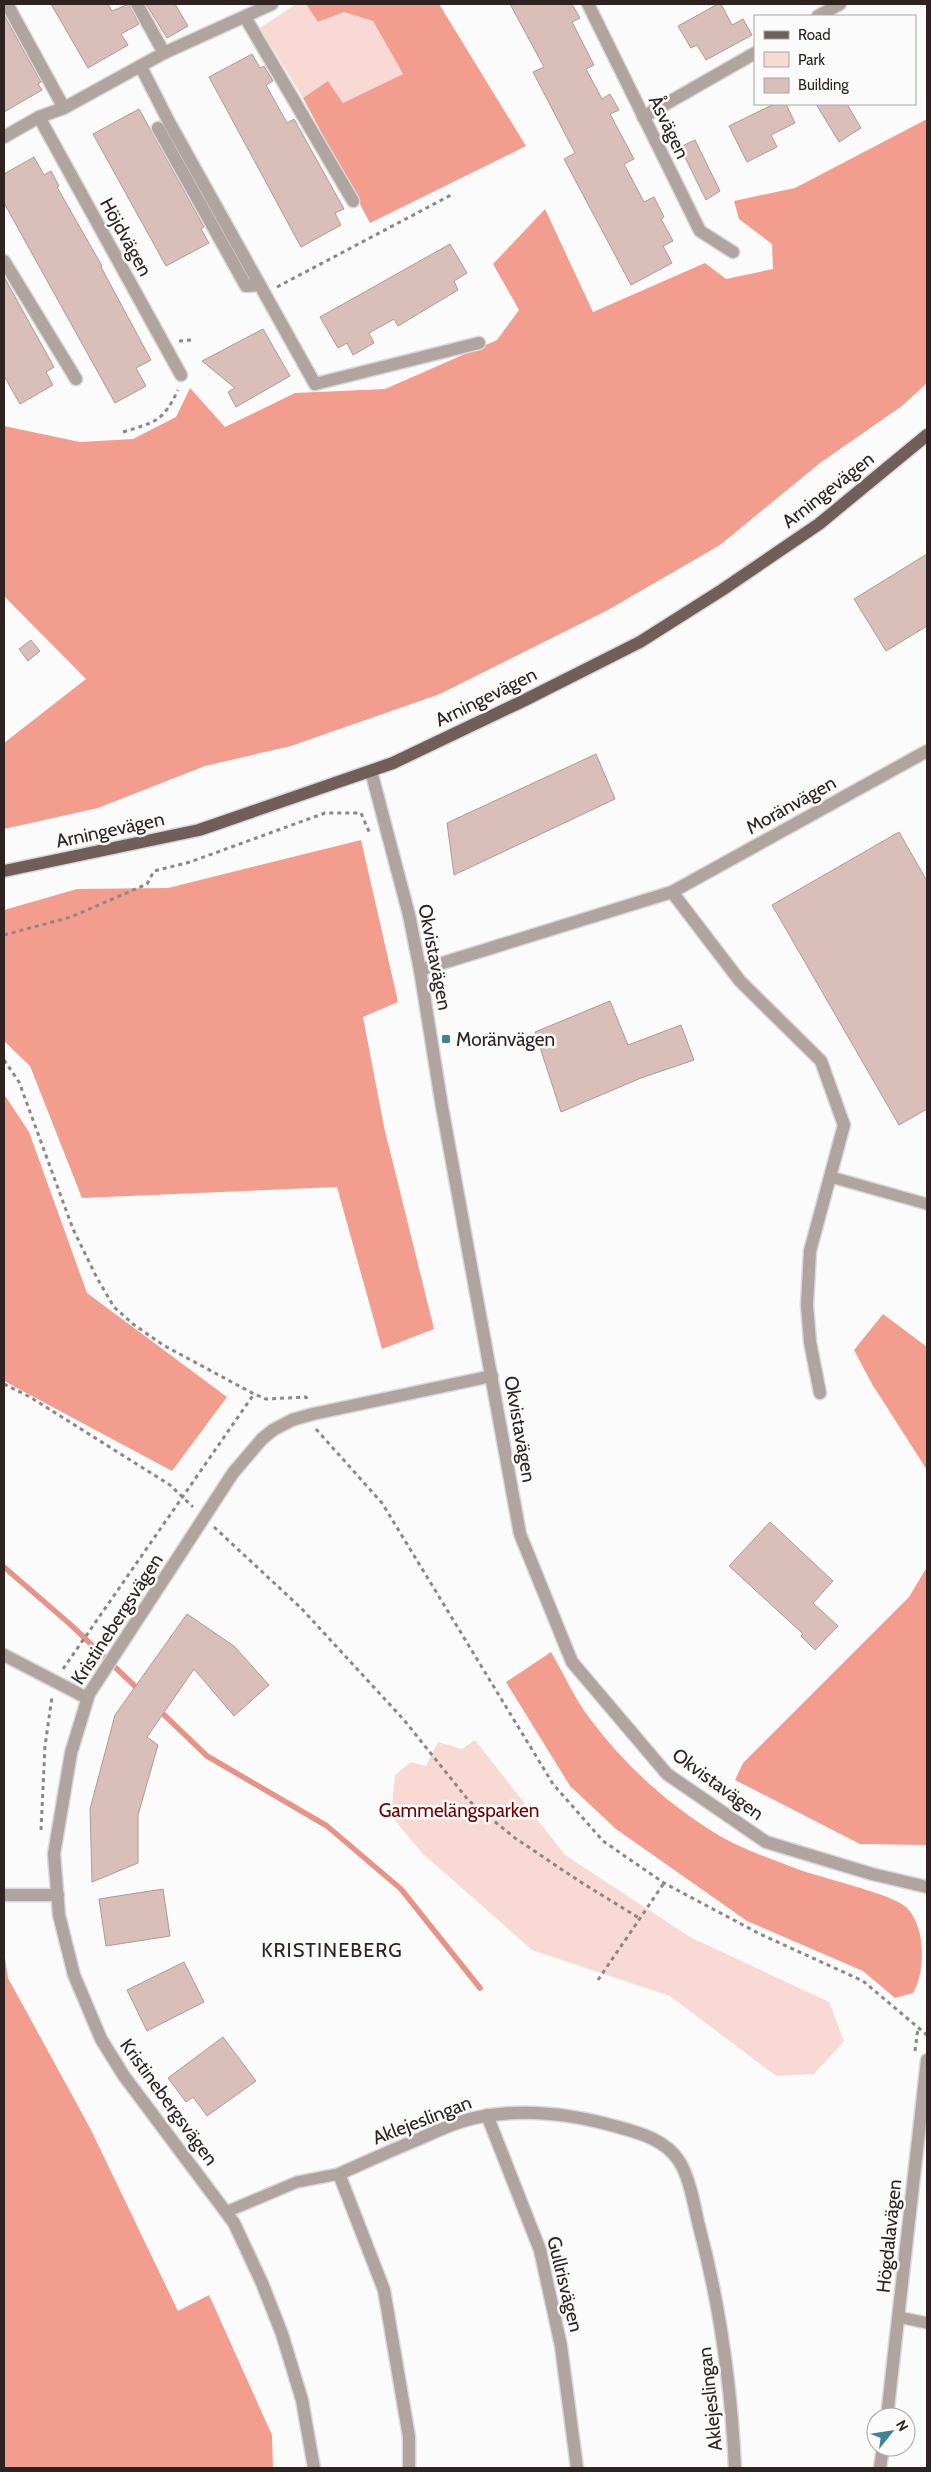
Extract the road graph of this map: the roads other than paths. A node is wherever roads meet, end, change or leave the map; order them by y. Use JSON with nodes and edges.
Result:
{"nodes":[{"id":1,"x":7,"y":4,"type":"edge"},
{"id":2,"x":137,"y":4,"type":"edge"},
{"id":3,"x":272,"y":4,"type":"edge"},
{"id":4,"x":588,"y":4,"type":"edge"},
{"id":5,"x":840,"y":4,"type":"edge"},
{"id":6,"x":820,"y":15,"type":"edge"},
{"id":7,"x":245,"y":17,"type":"junction"},
{"id":8,"x":164,"y":53,"type":"junction"},
{"id":9,"x":754,"y":54,"type":"edge"},
{"id":10,"x":141,"y":67,"type":"junction"},
{"id":11,"x":64,"y":108,"type":"junction"},
{"id":12,"x":39,"y":117,"type":"junction"},
{"id":13,"x":644,"y":117,"type":"junction"},
{"id":14,"x":158,"y":128,"type":"dead end"},
{"id":15,"x":4,"y":138,"type":"edge"},
{"id":16,"x":353,"y":201,"type":"dead end"},
{"id":17,"x":733,"y":252,"type":"dead end"},
{"id":18,"x":4,"y":261,"type":"edge"},
{"id":19,"x":262,"y":289,"type":"junction"},
{"id":20,"x":480,"y":343,"type":"dead end"},
{"id":21,"x":181,"y":375,"type":"road end"},
{"id":22,"x":76,"y":378,"type":"dead end"},
{"id":23,"x":927,"y":435,"type":"edge"},
{"id":24,"x":927,"y":751,"type":"edge"},
{"id":25,"x":371,"y":771,"type":"junction"},
{"id":26,"x":4,"y":871,"type":"edge"},
{"id":27,"x":672,"y":892,"type":"junction"},
{"id":28,"x":420,"y":970,"type":"junction"},
{"id":29,"x":831,"y":1178,"type":"junction"},
{"id":30,"x":927,"y":1204,"type":"edge"},
{"id":31,"x":492,"y":1376,"type":"junction"},
{"id":32,"x":820,"y":1393,"type":"dead end"},
{"id":33,"x":4,"y":1655,"type":"edge"},
{"id":34,"x":87,"y":1698,"type":"junction"},
{"id":35,"x":927,"y":1887,"type":"edge"},
{"id":36,"x":4,"y":1895,"type":"edge"},
{"id":37,"x":58,"y":1895,"type":"junction"},
{"id":38,"x":927,"y":2060,"type":"edge"},
{"id":39,"x":487,"y":2116,"type":"junction"},
{"id":40,"x":339,"y":2174,"type":"junction"},
{"id":41,"x":226,"y":2212,"type":"junction"},
{"id":42,"x":899,"y":2317,"type":"junction"},
{"id":43,"x":927,"y":2323,"type":"edge"},
{"id":44,"x":888,"y":2407,"type":"edge"},
{"id":45,"x":314,"y":2468,"type":"edge"},
{"id":46,"x":409,"y":2468,"type":"edge"},
{"id":47,"x":577,"y":2468,"type":"edge"},
{"id":48,"x":735,"y":2468,"type":"edge"}],
"edges":[{"from":1,"to":11,"type":"street"},
{"from":2,"to":8,"type":"street"},
{"from":3,"to":7,"type":"street"},
{"from":4,"to":13,"type":"street","name":"Åsvägen"},
{"from":5,"to":6,"type":"street"},
{"from":7,"to":8,"type":"street"},
{"from":7,"to":16,"type":"street"},
{"from":8,"to":10,"type":"street"},
{"from":9,"to":13,"type":"street"},
{"from":10,"to":11,"type":"street"},
{"from":10,"to":19,"type":"street"},
{"from":11,"to":12,"type":"street"},
{"from":12,"to":15,"type":"street"},
{"from":12,"to":21,"type":"street","name":"Höjdvägen"},
{"from":13,"to":17,"type":"street","name":"Åsvägen"},
{"from":14,"to":19,"type":"street"},
{"from":18,"to":22,"type":"street"},
{"from":19,"to":20,"type":"street"},
{"from":23,"to":25,"type":"main road","name":"Arningevägen"},
{"from":24,"to":27,"type":"street","name":"Moränvägen"},
{"from":25,"to":26,"type":"main road","name":"Arningevägen"},
{"from":25,"to":28,"type":"street","name":"Okvistavägen"},
{"from":27,"to":28,"type":"street","name":"Moränvägen"},
{"from":27,"to":29,"type":"street"},
{"from":28,"to":31,"type":"street","name":"Okvistavägen"},
{"from":29,"to":30,"type":"lane"},
{"from":29,"to":32,"type":"street"},
{"from":31,"to":34,"type":"street","name":"Kristinebergsvägen"},
{"from":31,"to":35,"type":"street","name":"Okvistavägen"},
{"from":33,"to":34,"type":"street"},
{"from":34,"to":37,"type":"street","name":"Kristinebergsvägen"},
{"from":36,"to":37,"type":"street"},
{"from":37,"to":41,"type":"street","name":"Kristinebergsvägen"},
{"from":38,"to":42,"type":"street","name":"Högdalavägen"},
{"from":39,"to":40,"type":"street","name":"Aklejeslingan"},
{"from":39,"to":47,"type":"street","name":"Gullrisvägen"},
{"from":39,"to":48,"type":"street","name":"Aklejeslingan"},
{"from":40,"to":41,"type":"lane"},
{"from":40,"to":46,"type":"street"},
{"from":41,"to":45,"type":"street","name":"Kristinebergsvägen"},
{"from":42,"to":43,"type":"lane"},
{"from":42,"to":44,"type":"street","name":"Högdalavägen"}]}
